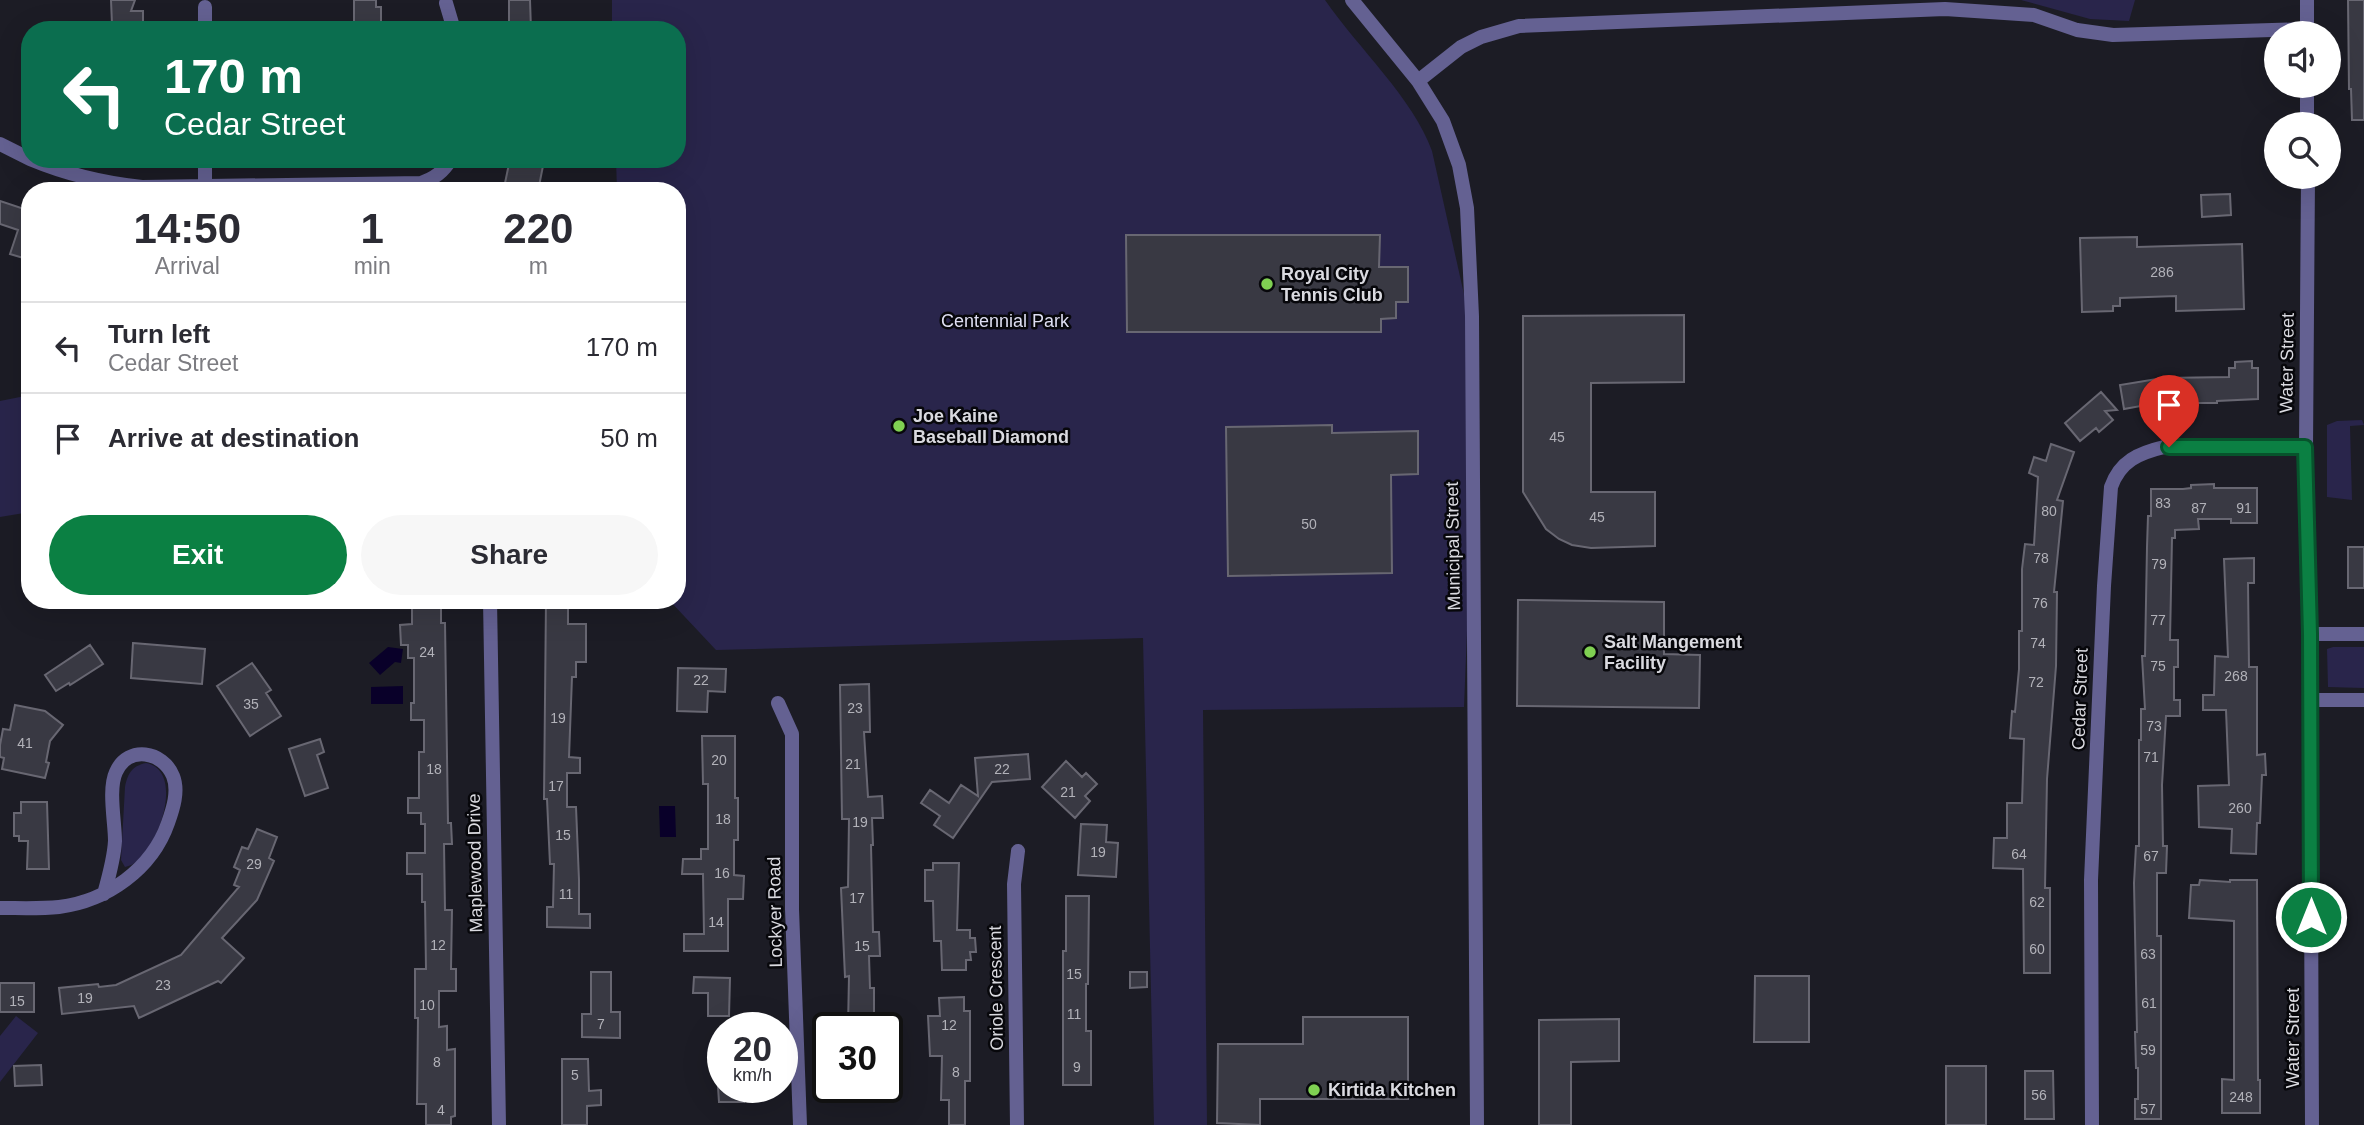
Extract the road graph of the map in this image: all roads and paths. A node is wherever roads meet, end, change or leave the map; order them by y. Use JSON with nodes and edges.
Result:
{"nodes":[{"id":1,"x":1352,"y":0,"type":"edge"},
{"id":2,"x":2307,"y":0,"type":"edge"},
{"id":3,"x":446,"y":3,"type":"dead end"},
{"id":4,"x":1945,"y":4,"type":"edge"},
{"id":5,"x":205,"y":7,"type":"dead end"},
{"id":6,"x":205,"y":21,"type":"edge"},
{"id":7,"x":451,"y":21,"type":"edge"},
{"id":8,"x":2307,"y":21,"type":"edge"},
{"id":9,"x":2264,"y":32,"type":"edge"},
{"id":10,"x":1418,"y":81,"type":"junction"},
{"id":11,"x":0,"y":144,"type":"edge"},
{"id":12,"x":21,"y":154,"type":"edge"},
{"id":13,"x":55,"y":168,"type":"edge"},
{"id":14,"x":446,"y":168,"type":"edge"},
{"id":15,"x":106,"y":182,"type":"edge"},
{"id":16,"x":424,"y":182,"type":"edge"},
{"id":17,"x":2308,"y":189,"type":"edge"},
{"id":18,"x":2305,"y":447,"type":"junction"},
{"id":19,"x":490,"y":609,"type":"edge"},
{"id":20,"x":2310,"y":634,"type":"junction"},
{"id":21,"x":2364,"y":634,"type":"edge"},
{"id":22,"x":2309,"y":700,"type":"junction"},
{"id":23,"x":2364,"y":700,"type":"edge"},
{"id":24,"x":778,"y":703,"type":"dead end"},
{"id":25,"x":1018,"y":851,"type":"dead end"},
{"id":26,"x":104,"y":894,"type":"junction"},
{"id":27,"x":0,"y":908,"type":"edge"},
{"id":28,"x":499,"y":1125,"type":"edge"},
{"id":29,"x":800,"y":1125,"type":"edge"},
{"id":30,"x":1017,"y":1125,"type":"edge"},
{"id":31,"x":1477,"y":1125,"type":"edge"},
{"id":32,"x":2092,"y":1125,"type":"edge"},
{"id":33,"x":2312,"y":1125,"type":"edge"}],
"edges":[{"from":1,"to":10,"type":"street","name":"Municipal Street"},
{"from":2,"to":8,"type":"street"},
{"from":3,"to":7,"type":"street"},
{"from":4,"to":9,"type":"street"},
{"from":4,"to":10,"type":"street"},
{"from":5,"to":6,"type":"street"},
{"from":10,"to":31,"type":"street","name":"Municipal Street"},
{"from":11,"to":12,"type":"street"},
{"from":13,"to":15,"type":"street"},
{"from":14,"to":16,"type":"street"},
{"from":17,"to":18,"type":"street","name":"Water Street"},
{"from":18,"to":20,"type":"street","name":"Water Street"},
{"from":18,"to":32,"type":"street","name":"Cedar Street"},
{"from":19,"to":28,"type":"street","name":"Maplewood Drive"},
{"from":20,"to":21,"type":"street"},
{"from":20,"to":22,"type":"street","name":"Water Street"},
{"from":22,"to":23,"type":"street"},
{"from":22,"to":33,"type":"street","name":"Water Street"},
{"from":24,"to":29,"type":"street","name":"Lockyer Road"},
{"from":25,"to":30,"type":"street","name":"Oriole Crescent"},
{"from":26,"to":26,"type":"street"},
{"from":26,"to":27,"type":"street"}]}
